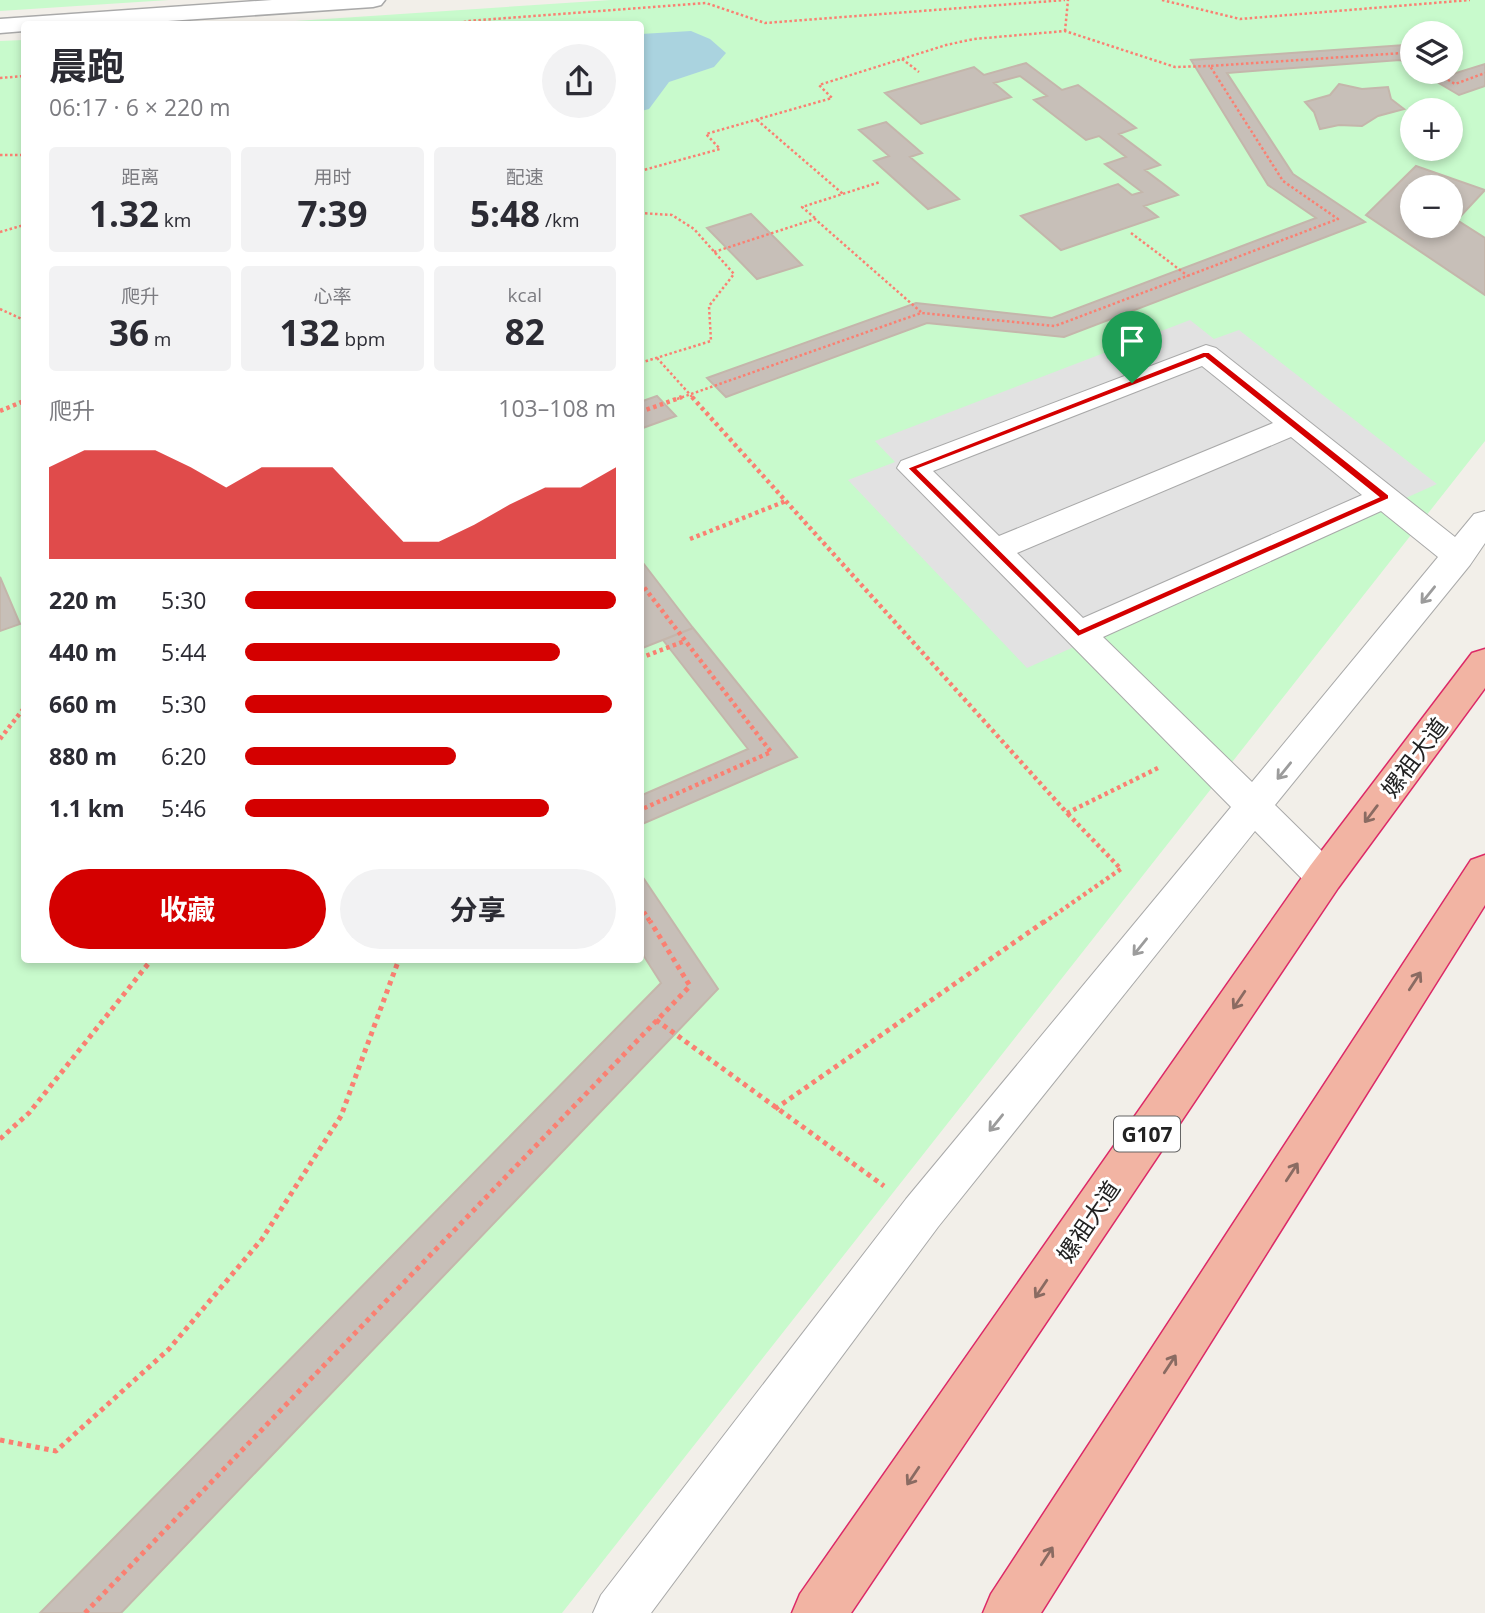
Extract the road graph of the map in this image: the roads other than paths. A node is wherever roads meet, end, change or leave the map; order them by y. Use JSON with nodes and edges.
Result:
{"nodes":[{"id":1,"x":373,"y":0,"type":"edge"},
{"id":2,"x":72,"y":21,"type":"edge"},
{"id":3,"x":21,"y":25,"type":"edge"},
{"id":4,"x":0,"y":26,"type":"edge"},
{"id":5,"x":1294,"y":425,"type":"junction"},
{"id":6,"x":1385,"y":497,"type":"junction"},
{"id":7,"x":1485,"y":522,"type":"edge"},
{"id":8,"x":995,"y":550,"type":"junction"},
{"id":9,"x":1459,"y":557,"type":"junction"},
{"id":10,"x":1078,"y":634,"type":"junction"},
{"id":11,"x":1485,"y":662,"type":"edge"},
{"id":12,"x":1253,"y":808,"type":"junction"},
{"id":13,"x":1485,"y":871,"type":"edge"},
{"id":14,"x":1324,"y":877,"type":"junction"},
{"id":15,"x":619,"y":1613,"type":"edge"},
{"id":16,"x":819,"y":1613,"type":"edge"},
{"id":17,"x":1010,"y":1613,"type":"edge"}],
"edges":[{"from":1,"to":2,"type":"street"},
{"from":3,"to":4,"type":"street"},
{"from":5,"to":6,"type":"street"},
{"from":5,"to":8,"type":"street"},
{"from":5,"to":8,"type":"street"},
{"from":6,"to":9,"type":"street"},
{"from":6,"to":10,"type":"street"},
{"from":7,"to":9,"type":"street"},
{"from":8,"to":10,"type":"street"},
{"from":9,"to":12,"type":"street","one_way":true},
{"from":10,"to":12,"type":"street"},
{"from":11,"to":14,"type":"highway","name":"嫘祖大道","number":"G107","one_way":true},
{"from":12,"to":14,"type":"street"},
{"from":12,"to":15,"type":"street","one_way":true},
{"from":17,"to":13,"type":"highway","one_way":true},
{"from":14,"to":16,"type":"highway","name":"嫘祖大道","number":"G107","one_way":true}]}
